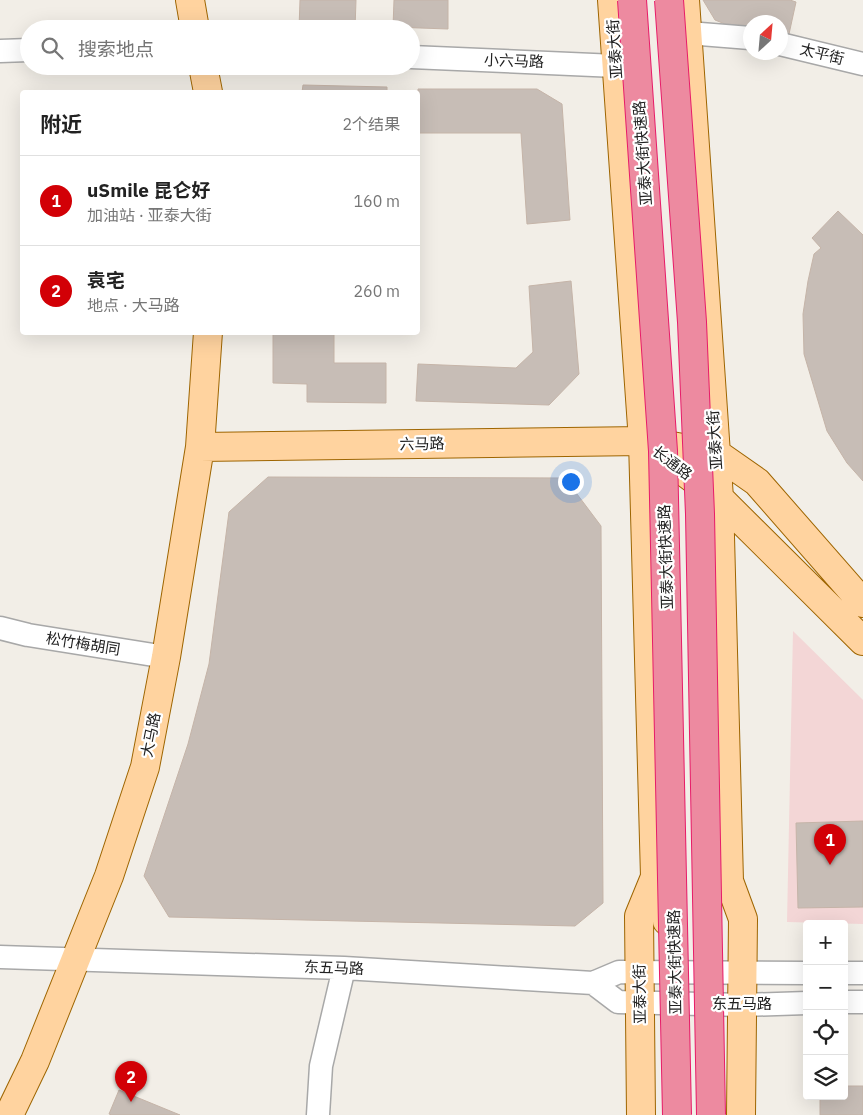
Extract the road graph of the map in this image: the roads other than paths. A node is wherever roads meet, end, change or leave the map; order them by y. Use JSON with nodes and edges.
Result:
{"nodes":[{"id":1,"x":190,"y":0,"type":"edge"},
{"id":2,"x":612,"y":0,"type":"edge"},
{"id":3,"x":632,"y":0,"type":"edge"},
{"id":4,"x":669,"y":0,"type":"edge"},
{"id":5,"x":685,"y":0,"type":"edge"},
{"id":6,"x":193,"y":20,"type":"edge"},
{"id":7,"x":688,"y":33,"type":"junction"},
{"id":8,"x":743,"y":37,"type":"edge"},
{"id":9,"x":788,"y":46,"type":"edge"},
{"id":10,"x":20,"y":50,"type":"edge"},
{"id":11,"x":0,"y":51,"type":"edge"},
{"id":12,"x":420,"y":57,"type":"edge"},
{"id":13,"x":863,"y":64,"type":"edge"},
{"id":14,"x":616,"y":66,"type":"junction"},
{"id":15,"x":205,"y":75,"type":"edge"},
{"id":16,"x":208,"y":90,"type":"edge"},
{"id":17,"x":208,"y":335,"type":"edge"},
{"id":18,"x":643,"y":441,"type":"junction"},
{"id":19,"x":200,"y":447,"type":"junction"},
{"id":20,"x":717,"y":454,"type":"junction"},
{"id":21,"x":719,"y":498,"type":"junction"},
{"id":22,"x":863,"y":603,"type":"edge"},
{"id":23,"x":0,"y":628,"type":"edge"},
{"id":24,"x":863,"y":640,"type":"edge"},
{"id":25,"x":166,"y":657,"type":"junction"},
{"id":26,"x":655,"y":877,"type":"junction"},
{"id":27,"x":729,"y":881,"type":"junction"},
{"id":28,"x":0,"y":957,"type":"edge"},
{"id":29,"x":76,"y":959,"type":"junction"},
{"id":30,"x":344,"y":968,"type":"junction"},
{"id":31,"x":639,"y":972,"type":"junction"},
{"id":32,"x":668,"y":972,"type":"junction"},
{"id":33,"x":715,"y":972,"type":"junction"},
{"id":34,"x":744,"y":973,"type":"junction"},
{"id":35,"x":803,"y":973,"type":"edge"},
{"id":36,"x":848,"y":973,"type":"edge"},
{"id":37,"x":863,"y":973,"type":"edge"},
{"id":38,"x":593,"y":982,"type":"junction"},
{"id":39,"x":640,"y":1002,"type":"junction"},
{"id":40,"x":848,"y":1002,"type":"edge"},
{"id":41,"x":863,"y":1002,"type":"edge"},
{"id":42,"x":668,"y":1003,"type":"junction"},
{"id":43,"x":803,"y":1003,"type":"edge"},
{"id":44,"x":716,"y":1004,"type":"junction"},
{"id":45,"x":743,"y":1005,"type":"junction"},
{"id":46,"x":10,"y":1115,"type":"edge"},
{"id":47,"x":318,"y":1115,"type":"edge"},
{"id":48,"x":641,"y":1115,"type":"edge"},
{"id":49,"x":670,"y":1115,"type":"edge"},
{"id":50,"x":677,"y":1115,"type":"edge"},
{"id":51,"x":711,"y":1115,"type":"edge"},
{"id":52,"x":717,"y":1115,"type":"edge"},
{"id":53,"x":741,"y":1115,"type":"edge"}],
"edges":[{"from":1,"to":6,"type":"main road"},
{"from":2,"to":14,"type":"main road","name":"亚泰大街"},
{"from":3,"to":50,"type":"highway","name":"亚泰大街快速路","bridge":true},
{"from":4,"to":51,"type":"highway","bridge":true},
{"from":5,"to":7,"type":"main road","name":"亚泰大街"},
{"from":7,"to":8,"type":"street"},
{"from":7,"to":20,"type":"main road","name":"亚泰大街"},
{"from":9,"to":13,"type":"street","name":"太平街"},
{"from":10,"to":11,"type":"street"},
{"from":12,"to":14,"type":"street","name":"小六马路"},
{"from":14,"to":18,"type":"main road","name":"亚泰大街"},
{"from":15,"to":16,"type":"main road"},
{"from":17,"to":19,"type":"main road","name":"大马路"},
{"from":18,"to":19,"type":"main road","name":"六马路"},
{"from":18,"to":20,"type":"main road","name":"长通路"},
{"from":18,"to":21,"type":"main road","name":"长通路"},
{"from":18,"to":26,"type":"main road","name":"亚泰大街"},
{"from":19,"to":25,"type":"main road","name":"大马路"},
{"from":20,"to":21,"type":"main road","name":"亚泰大街"},
{"from":20,"to":22,"type":"main road","name":"长通路"},
{"from":21,"to":24,"type":"main road","name":"长通路"},
{"from":21,"to":27,"type":"main road","name":"亚泰大街"},
{"from":23,"to":25,"type":"street","name":"松竹梅胡同"},
{"from":25,"to":29,"type":"main road","name":"大马路"},
{"from":26,"to":31,"type":"main road","name":"亚泰大街"},
{"from":26,"to":32,"type":"main road","name":"亚泰大街"},
{"from":27,"to":33,"type":"main road","name":"亚泰大街"},
{"from":27,"to":34,"type":"main road","name":"亚泰大街"},
{"from":28,"to":29,"type":"street","name":"东五马路"},
{"from":29,"to":30,"type":"street","name":"东五马路"},
{"from":29,"to":46,"type":"main road","name":"大马路"},
{"from":30,"to":38,"type":"street","name":"东五马路"},
{"from":30,"to":47,"type":"street"},
{"from":31,"to":32,"type":"street","name":"东五马路"},
{"from":31,"to":38,"type":"street","name":"东五马路"},
{"from":31,"to":39,"type":"main road","name":"亚泰大街"},
{"from":32,"to":33,"type":"street","name":"东五马路"},
{"from":32,"to":42,"type":"main road","name":"亚泰大街"},
{"from":33,"to":34,"type":"street","name":"东五马路"},
{"from":33,"to":44,"type":"main road","name":"亚泰大街"},
{"from":34,"to":35,"type":"street","name":"东五马路"},
{"from":34,"to":45,"type":"main road","name":"亚泰大街"},
{"from":36,"to":37,"type":"street"},
{"from":38,"to":39,"type":"street","name":"东五马路"},
{"from":39,"to":42,"type":"street","name":"东五马路"},
{"from":39,"to":48,"type":"main road","name":"亚泰大街"},
{"from":40,"to":41,"type":"street"},
{"from":42,"to":44,"type":"street","name":"东五马路"},
{"from":42,"to":49,"type":"main road","name":"亚泰大街"},
{"from":43,"to":45,"type":"street","name":"东五马路"},
{"from":44,"to":45,"type":"street","name":"东五马路"},
{"from":44,"to":52,"type":"main road","name":"亚泰大街"},
{"from":45,"to":53,"type":"main road","name":"亚泰大街"}]}
